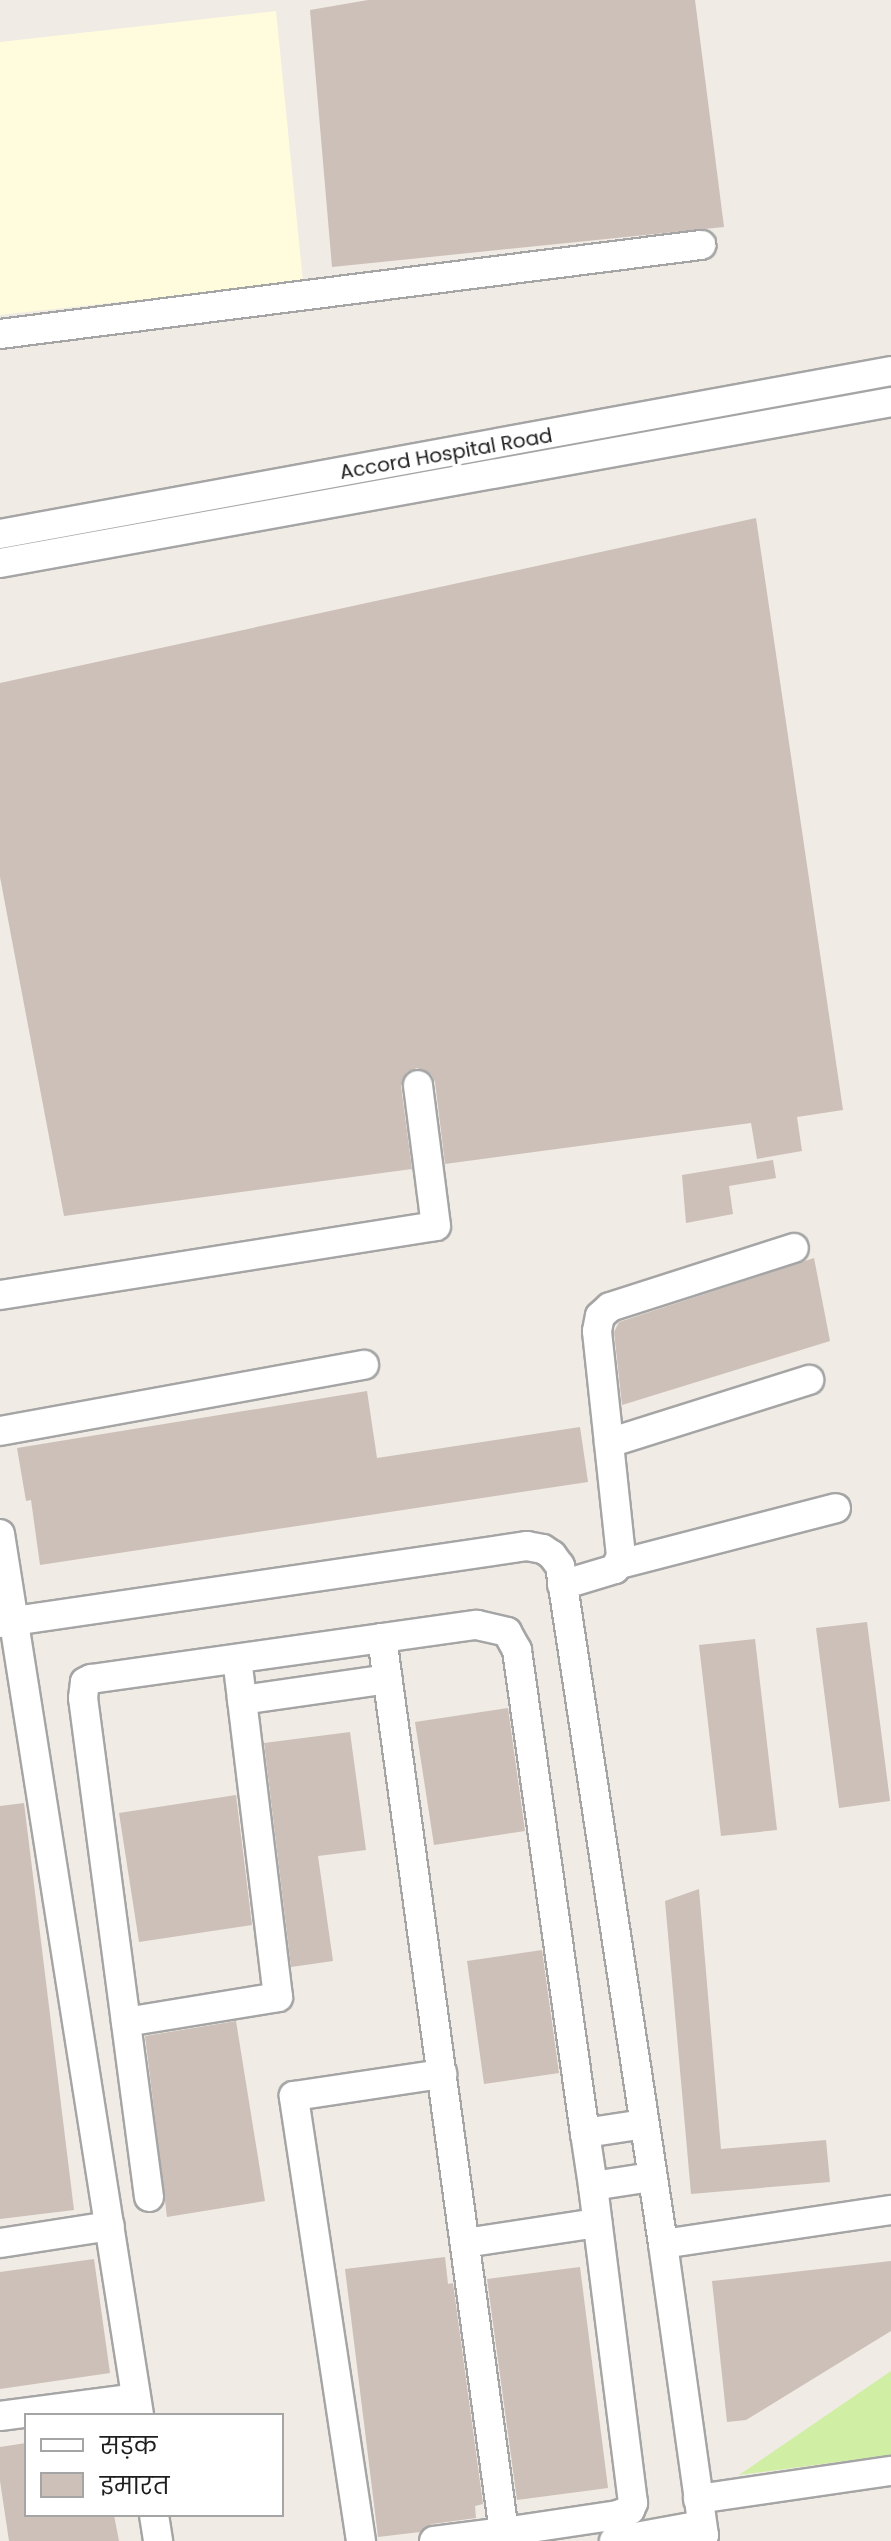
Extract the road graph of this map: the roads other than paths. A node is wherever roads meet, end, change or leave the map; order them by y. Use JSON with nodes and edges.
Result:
{"nodes":[{"id":1,"x":701,"y":245,"type":"dead end"},
{"id":2,"x":0,"y":334,"type":"edge"},
{"id":3,"x":891,"y":371,"type":"edge"},
{"id":4,"x":891,"y":402,"type":"edge"},
{"id":5,"x":0,"y":534,"type":"edge"},
{"id":6,"x":0,"y":563,"type":"edge"},
{"id":7,"x":418,"y":1085,"type":"dead end"},
{"id":8,"x":794,"y":1248,"type":"dead end"},
{"id":9,"x":0,"y":1295,"type":"edge"},
{"id":10,"x":364,"y":1365,"type":"dead end"},
{"id":11,"x":809,"y":1380,"type":"dead end"},
{"id":12,"x":0,"y":1431,"type":"edge"},
{"id":13,"x":609,"y":1443,"type":"junction"},
{"id":14,"x":836,"y":1508,"type":"dead end"},
{"id":15,"x":0,"y":1534,"type":"edge"},
{"id":16,"x":620,"y":1564,"type":"junction"},
{"id":17,"x":562,"y":1585,"type":"junction"},
{"id":18,"x":7,"y":1622,"type":"edge"},
{"id":19,"x":382,"y":1638,"type":"junction"},
{"id":20,"x":237,"y":1659,"type":"junction"},
{"id":21,"x":387,"y":1679,"type":"junction"},
{"id":22,"x":242,"y":1700,"type":"junction"},
{"id":23,"x":126,"y":2022,"type":"junction"},
{"id":24,"x":442,"y":2074,"type":"junction"},
{"id":25,"x":644,"y":2124,"type":"junction"},
{"id":26,"x":585,"y":2133,"type":"junction"},
{"id":27,"x":651,"y":2177,"type":"junction"},
{"id":28,"x":593,"y":2186,"type":"junction"},
{"id":29,"x":149,"y":2197,"type":"dead end"},
{"id":30,"x":891,"y":2210,"type":"edge"},
{"id":31,"x":598,"y":2223,"type":"junction"},
{"id":32,"x":110,"y":2226,"type":"junction"},
{"id":33,"x":0,"y":2243,"type":"edge"},
{"id":34,"x":465,"y":2243,"type":"junction"},
{"id":35,"x":663,"y":2244,"type":"junction"},
{"id":36,"x":138,"y":2406,"type":"edge"},
{"id":37,"x":41,"y":2413,"type":"edge"},
{"id":38,"x":24,"y":2414,"type":"edge"},
{"id":39,"x":0,"y":2416,"type":"edge"},
{"id":40,"x":891,"y":2471,"type":"edge"},
{"id":41,"x":154,"y":2517,"type":"edge"},
{"id":42,"x":703,"y":2528,"type":"edge"},
{"id":43,"x":504,"y":2532,"type":"junction"},
{"id":44,"x":158,"y":2541,"type":"edge"},
{"id":45,"x":361,"y":2541,"type":"edge"},
{"id":46,"x":434,"y":2541,"type":"edge"},
{"id":47,"x":614,"y":2541,"type":"edge"}],
"edges":[{"from":1,"to":2,"type":"street"},
{"from":3,"to":5,"type":"street","name":"Accord Hospital Road"},
{"from":4,"to":6,"type":"street"},
{"from":7,"to":9,"type":"street"},
{"from":8,"to":13,"type":"street"},
{"from":10,"to":12,"type":"street"},
{"from":11,"to":13,"type":"street"},
{"from":13,"to":16,"type":"street"},
{"from":14,"to":16,"type":"street"},
{"from":15,"to":18,"type":"street"},
{"from":16,"to":17,"type":"street"},
{"from":17,"to":18,"type":"street"},
{"from":17,"to":25,"type":"street"},
{"from":18,"to":32,"type":"street"},
{"from":19,"to":20,"type":"street"},
{"from":19,"to":21,"type":"street"},
{"from":19,"to":26,"type":"street"},
{"from":20,"to":22,"type":"street"},
{"from":20,"to":23,"type":"street"},
{"from":21,"to":22,"type":"street"},
{"from":21,"to":24,"type":"street"},
{"from":22,"to":23,"type":"street"},
{"from":23,"to":29,"type":"street"},
{"from":24,"to":34,"type":"street"},
{"from":24,"to":45,"type":"street"},
{"from":25,"to":26,"type":"street"},
{"from":25,"to":27,"type":"street"},
{"from":26,"to":28,"type":"street"},
{"from":27,"to":28,"type":"street"},
{"from":27,"to":35,"type":"street"},
{"from":28,"to":31,"type":"street"},
{"from":30,"to":35,"type":"street"},
{"from":31,"to":34,"type":"street"},
{"from":31,"to":43,"type":"street"},
{"from":32,"to":33,"type":"street"},
{"from":32,"to":36,"type":"street"},
{"from":34,"to":43,"type":"street"},
{"from":35,"to":42,"type":"street"},
{"from":36,"to":37,"type":"street"},
{"from":38,"to":39,"type":"street"},
{"from":40,"to":42,"type":"street"},
{"from":41,"to":44,"type":"street"},
{"from":42,"to":47,"type":"street"},
{"from":43,"to":46,"type":"street"}]}
